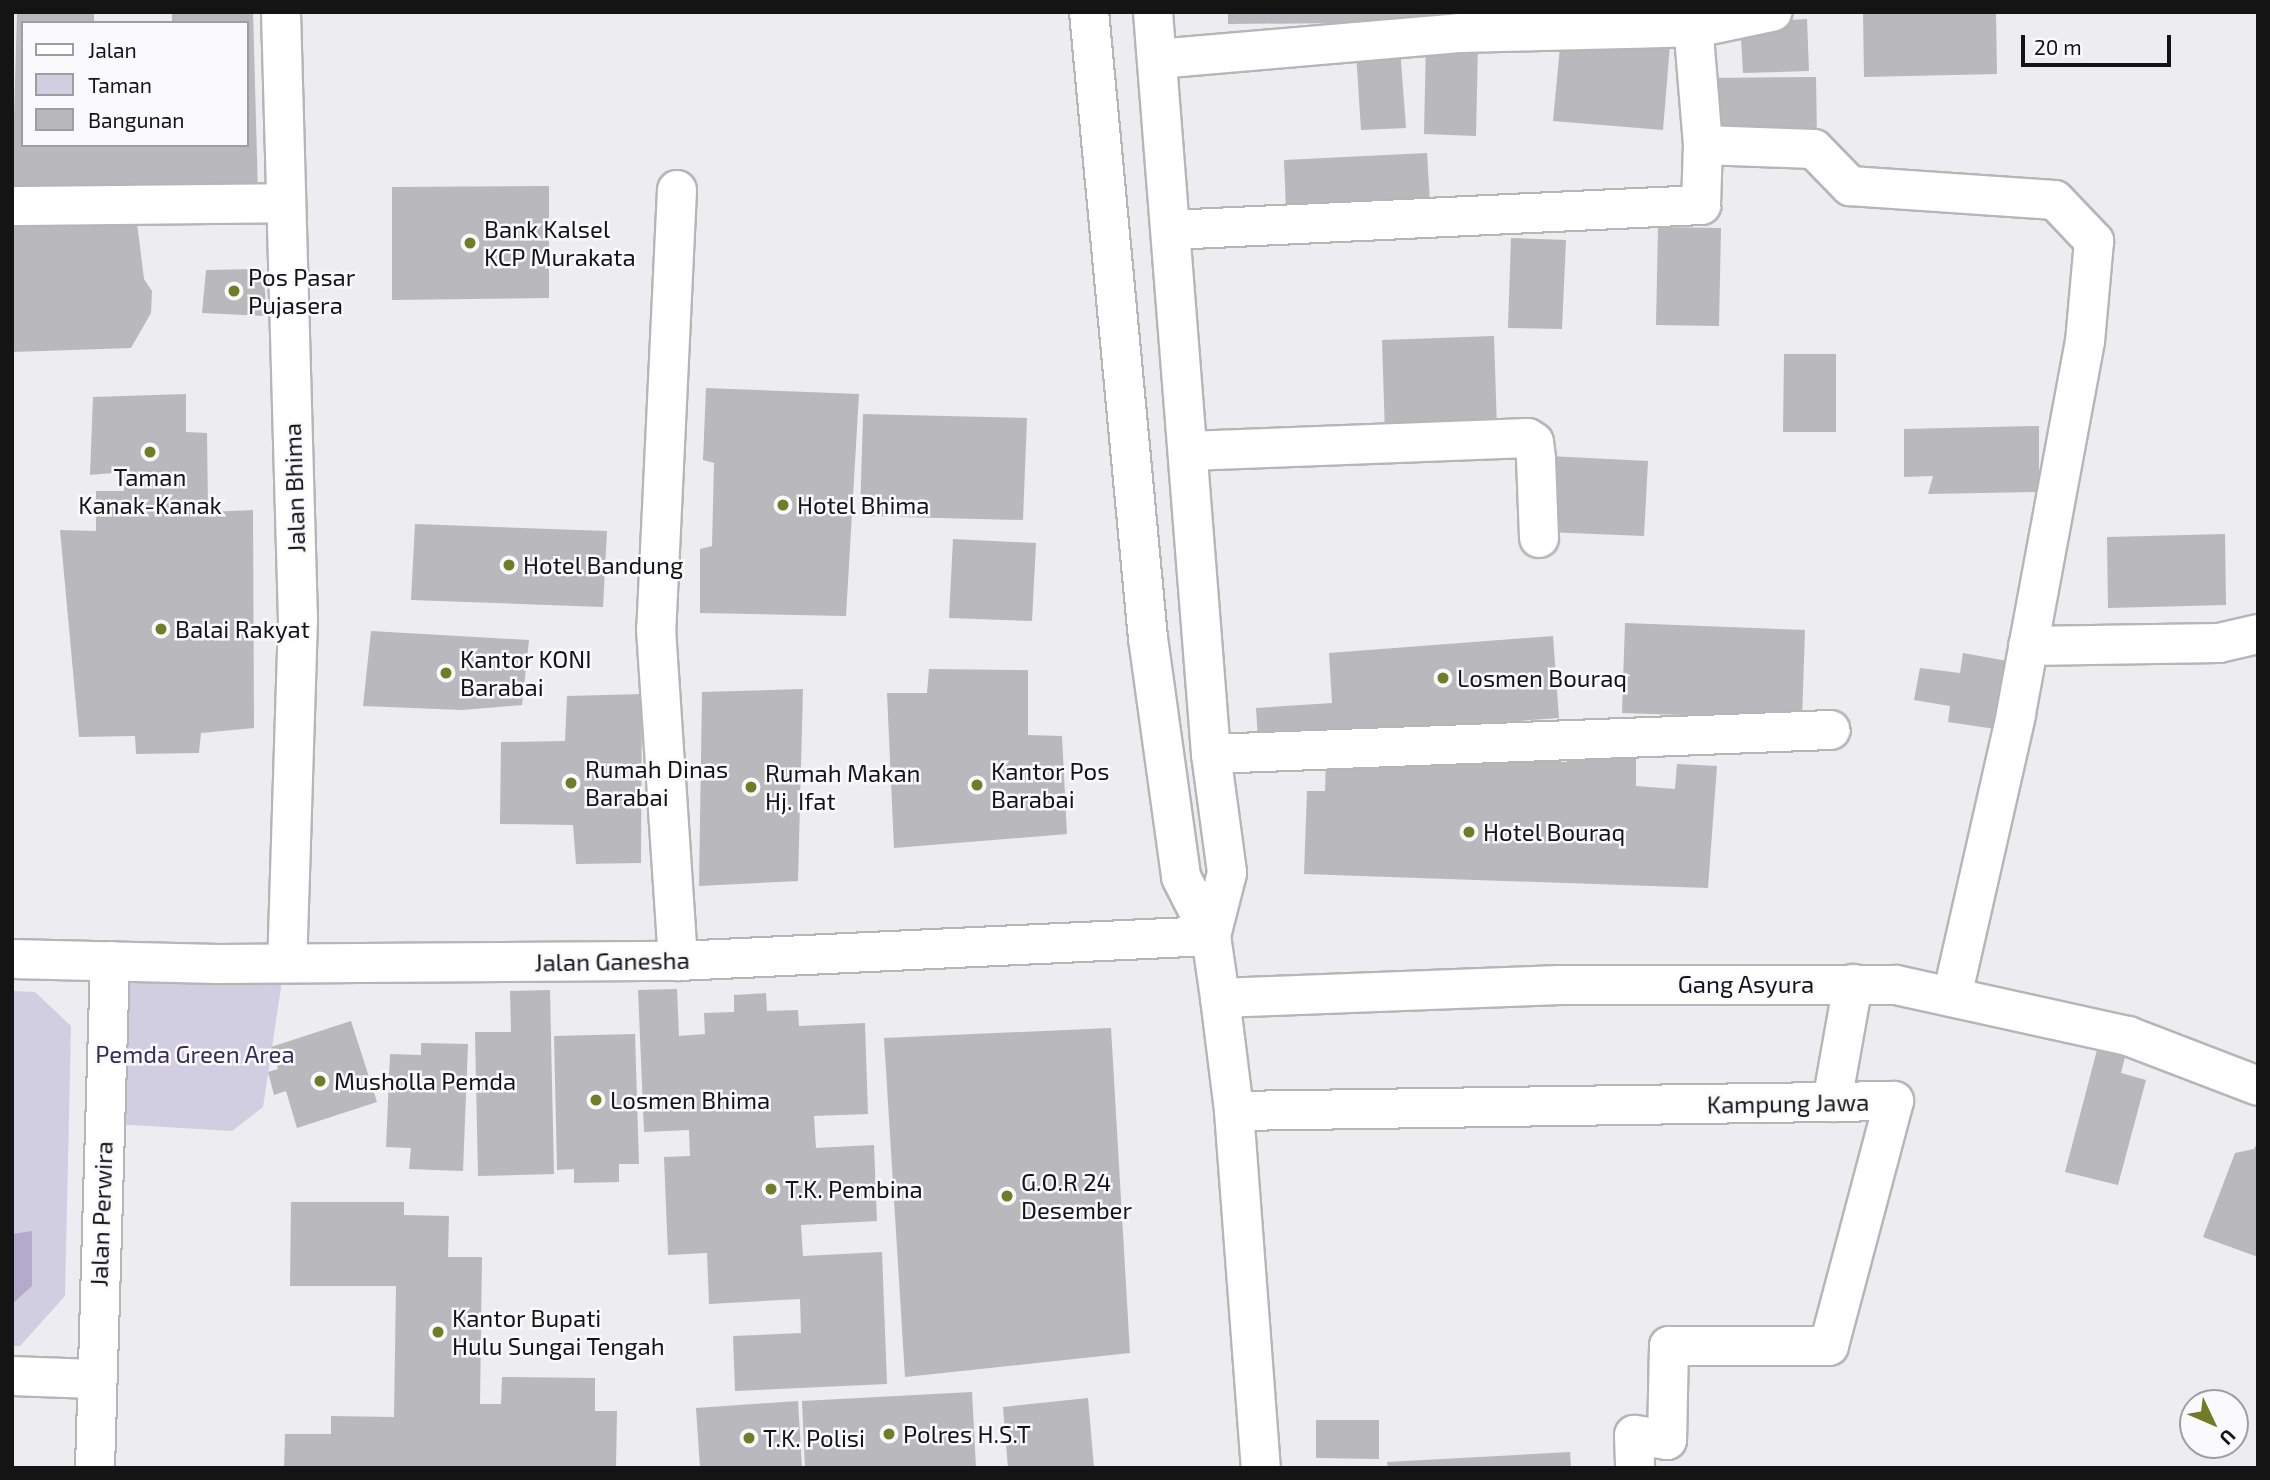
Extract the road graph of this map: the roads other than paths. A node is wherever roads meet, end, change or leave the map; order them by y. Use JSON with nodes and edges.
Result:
{"nodes":[{"id":1,"x":281,"y":12,"type":"edge"},
{"id":2,"x":1089,"y":12,"type":"edge"},
{"id":3,"x":1153,"y":12,"type":"edge"},
{"id":4,"x":1772,"y":12,"type":"edge"},
{"id":5,"x":1692,"y":20,"type":"edge"},
{"id":6,"x":1157,"y":59,"type":"junction"},
{"id":7,"x":1703,"y":145,"type":"junction"},
{"id":8,"x":677,"y":190,"type":"dead end"},
{"id":9,"x":286,"y":203,"type":"junction"},
{"id":10,"x":12,"y":205,"type":"edge"},
{"id":11,"x":1171,"y":230,"type":"junction"},
{"id":12,"x":1189,"y":451,"type":"junction"},
{"id":13,"x":1539,"y":538,"type":"dead end"},
{"id":14,"x":2258,"y":634,"type":"edge"},
{"id":15,"x":2028,"y":646,"type":"junction"},
{"id":16,"x":1831,"y":730,"type":"dead end"},
{"id":17,"x":1211,"y":754,"type":"junction"},
{"id":18,"x":1210,"y":936,"type":"junction"},
{"id":19,"x":12,"y":959,"type":"edge"},
{"id":20,"x":110,"y":961,"type":"junction"},
{"id":21,"x":678,"y":961,"type":"junction"},
{"id":22,"x":287,"y":963,"type":"junction"},
{"id":23,"x":1853,"y":984,"type":"junction"},
{"id":24,"x":1952,"y":996,"type":"junction"},
{"id":25,"x":1220,"y":998,"type":"junction"},
{"id":26,"x":2258,"y":1086,"type":"edge"},
{"id":27,"x":1832,"y":1102,"type":"junction"},
{"id":28,"x":1234,"y":1111,"type":"junction"},
{"id":29,"x":12,"y":1376,"type":"edge"},
{"id":30,"x":95,"y":1379,"type":"junction"},
{"id":31,"x":95,"y":1468,"type":"edge"},
{"id":32,"x":1261,"y":1468,"type":"edge"},
{"id":33,"x":1635,"y":1468,"type":"edge"}],
"edges":[{"from":1,"to":9,"type":"street","name":"Jalan Bhima"},
{"from":2,"to":18,"type":"street"},
{"from":3,"to":6,"type":"street"},
{"from":4,"to":5,"type":"street"},
{"from":5,"to":6,"type":"street"},
{"from":5,"to":7,"type":"street"},
{"from":6,"to":11,"type":"street"},
{"from":7,"to":11,"type":"street"},
{"from":7,"to":15,"type":"street"},
{"from":8,"to":21,"type":"street"},
{"from":9,"to":10,"type":"street"},
{"from":9,"to":22,"type":"street","name":"Jalan Bhima"},
{"from":11,"to":12,"type":"street"},
{"from":12,"to":13,"type":"street"},
{"from":12,"to":17,"type":"street"},
{"from":14,"to":15,"type":"street"},
{"from":15,"to":24,"type":"street"},
{"from":16,"to":17,"type":"street"},
{"from":17,"to":18,"type":"street"},
{"from":18,"to":21,"type":"street","name":"Jalan Ganesha"},
{"from":18,"to":25,"type":"street"},
{"from":19,"to":20,"type":"street","name":"Jalan Ganesha"},
{"from":20,"to":22,"type":"street","name":"Jalan Ganesha"},
{"from":20,"to":30,"type":"street","name":"Jalan Perwira"},
{"from":21,"to":22,"type":"street","name":"Jalan Ganesha"},
{"from":23,"to":24,"type":"street","name":"Gang Asyura"},
{"from":23,"to":25,"type":"street","name":"Gang Asyura"},
{"from":23,"to":27,"type":"street"},
{"from":24,"to":26,"type":"street","name":"Gang Asyura"},
{"from":25,"to":28,"type":"street"},
{"from":27,"to":28,"type":"street","name":"Kampung Jawa"},
{"from":27,"to":33,"type":"street","name":"Kampung Jawa"},
{"from":28,"to":32,"type":"street"},
{"from":29,"to":30,"type":"street"},
{"from":30,"to":31,"type":"street","name":"Jalan Perwira"}]}
